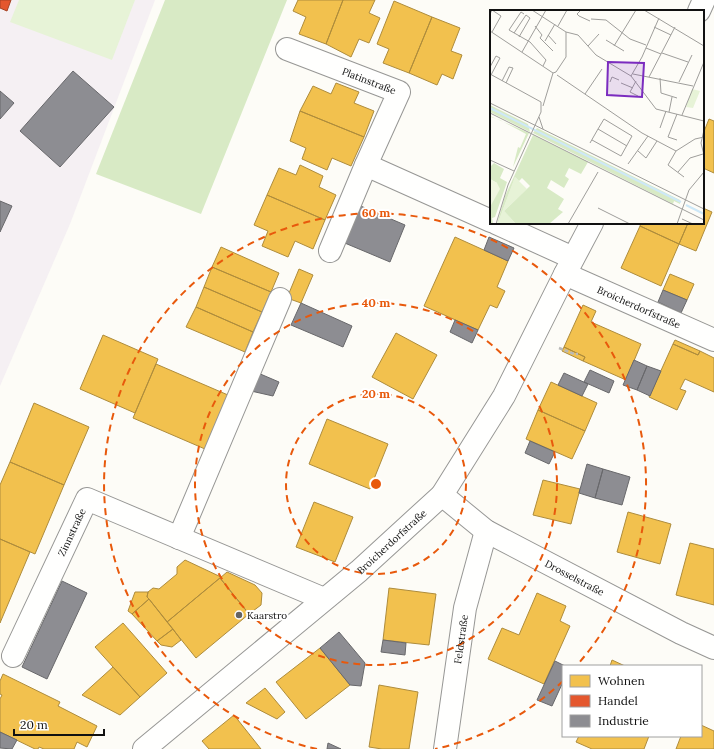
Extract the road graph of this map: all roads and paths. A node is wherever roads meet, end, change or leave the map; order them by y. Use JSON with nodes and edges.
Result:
{"nodes":[{"id":1,"x":704,"y":0,"type":"edge"},
{"id":2,"x":699,"y":10,"type":"edge"},
{"id":3,"x":287,"y":49,"type":"dead end"},
{"id":4,"x":366,"y":165,"type":"junction"},
{"id":5,"x":490,"y":221,"type":"edge"},
{"id":6,"x":498,"y":224,"type":"edge"},
{"id":7,"x":591,"y":224,"type":"edge"},
{"id":8,"x":330,"y":251,"type":"dead end"},
{"id":9,"x":569,"y":266,"type":"junction"},
{"id":10,"x":280,"y":299,"type":"dead end"},
{"id":11,"x":714,"y":340,"type":"edge"},
{"id":12,"x":564,"y":350,"type":"dead end"},
{"id":13,"x":578,"y":354,"type":"dead end"},
{"id":14,"x":442,"y":495,"type":"junction"},
{"id":15,"x":486,"y":531,"type":"junction"},
{"id":16,"x":179,"y":538,"type":"junction"},
{"id":17,"x":324,"y":599,"type":"junction"},
{"id":18,"x":714,"y":648,"type":"edge"},
{"id":19,"x":13,"y":656,"type":"dead end"},
{"id":20,"x":144,"y":749,"type":"edge"},
{"id":21,"x":445,"y":749,"type":"edge"}],
"edges":[{"from":1,"to":2,"type":"street"},
{"from":3,"to":4,"type":"street","name":"Platinstraße"},
{"from":4,"to":5,"type":"street"},
{"from":4,"to":8,"type":"street","name":"Platinstraße"},
{"from":6,"to":9,"type":"street"},
{"from":7,"to":9,"type":"street","name":"Broicherdorfstraße"},
{"from":9,"to":11,"type":"street","name":"Broicherdorfstraße"},
{"from":9,"to":14,"type":"street","name":"Broicherdorfstraße"},
{"from":10,"to":16,"type":"street"},
{"from":12,"to":13,"type":"path"},
{"from":14,"to":15,"type":"street","name":"Drosselstraße"},
{"from":14,"to":17,"type":"street","name":"Broicherdorfstraße"},
{"from":15,"to":18,"type":"street","name":"Drosselstraße"},
{"from":15,"to":21,"type":"street","name":"Feldstraße"},
{"from":16,"to":17,"type":"street","name":"Zinnstraße"},
{"from":16,"to":19,"type":"street","name":"Zinnstraße"},
{"from":17,"to":20,"type":"street","name":"Broicherdorfstraße"}]}
